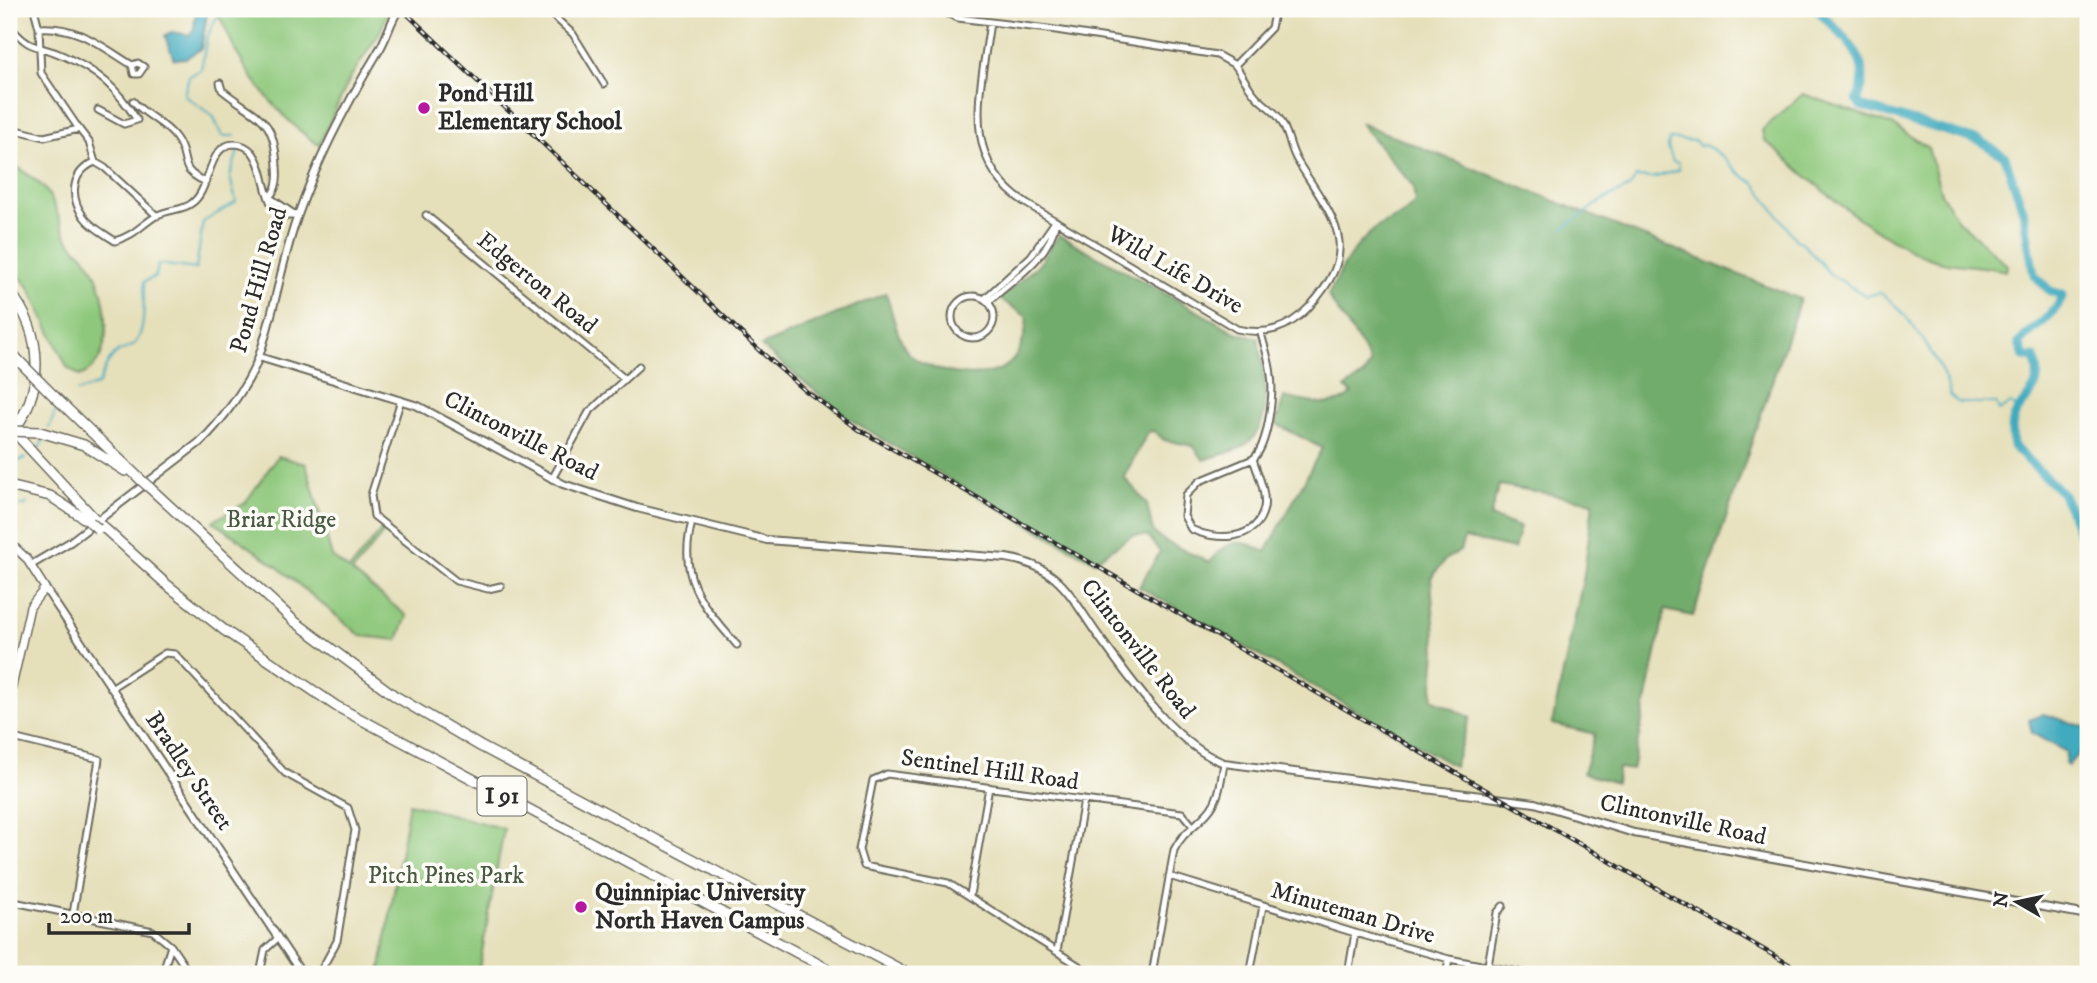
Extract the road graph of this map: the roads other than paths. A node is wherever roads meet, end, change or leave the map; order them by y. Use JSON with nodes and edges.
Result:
{"nodes":[{"id":1,"x":34,"y":9,"type":"edge"},
{"id":2,"x":399,"y":9,"type":"edge"},
{"id":3,"x":546,"y":9,"type":"edge"},
{"id":4,"x":937,"y":9,"type":"edge"},
{"id":5,"x":1275,"y":9,"type":"edge"},
{"id":6,"x":990,"y":22,"type":"junction"},
{"id":7,"x":9,"y":25,"type":"edge"},
{"id":8,"x":39,"y":28,"type":"junction"},
{"id":9,"x":41,"y":51,"type":"junction"},
{"id":10,"x":132,"y":65,"type":"dead end"},
{"id":11,"x":1236,"y":65,"type":"junction"},
{"id":12,"x":9,"y":81,"type":"edge"},
{"id":13,"x":220,"y":83,"type":"dead end"},
{"id":14,"x":604,"y":85,"type":"dead end"},
{"id":15,"x":133,"y":101,"type":"dead end"},
{"id":16,"x":9,"y":107,"type":"edge"},
{"id":17,"x":98,"y":110,"type":"dead end"},
{"id":18,"x":9,"y":128,"type":"edge"},
{"id":19,"x":79,"y":129,"type":"junction"},
{"id":20,"x":95,"y":162,"type":"junction"},
{"id":21,"x":206,"y":182,"type":"junction"},
{"id":22,"x":269,"y":197,"type":"junction"},
{"id":23,"x":426,"y":215,"type":"dead end"},
{"id":24,"x":157,"y":216,"type":"junction"},
{"id":25,"x":297,"y":216,"type":"junction"},
{"id":26,"x":1056,"y":221,"type":"junction"},
{"id":27,"x":1031,"y":256,"type":"junction"},
{"id":28,"x":1037,"y":261,"type":"junction"},
{"id":29,"x":1010,"y":279,"type":"junction"},
{"id":30,"x":9,"y":292,"type":"edge"},
{"id":31,"x":986,"y":301,"type":"junction"},
{"id":32,"x":1261,"y":332,"type":"junction"},
{"id":33,"x":9,"y":349,"type":"edge"},
{"id":34,"x":259,"y":357,"type":"junction"},
{"id":35,"x":639,"y":366,"type":"dead end"},
{"id":36,"x":625,"y":379,"type":"junction"},
{"id":37,"x":401,"y":400,"type":"junction"},
{"id":38,"x":11,"y":431,"type":"edge"},
{"id":39,"x":1253,"y":459,"type":"junction"},
{"id":40,"x":141,"y":479,"type":"junction"},
{"id":41,"x":552,"y":479,"type":"junction"},
{"id":42,"x":9,"y":486,"type":"edge"},
{"id":43,"x":92,"y":520,"type":"junction"},
{"id":44,"x":692,"y":522,"type":"junction"},
{"id":45,"x":9,"y":542,"type":"edge"},
{"id":46,"x":31,"y":565,"type":"junction"},
{"id":47,"x":501,"y":586,"type":"dead end"},
{"id":48,"x":45,"y":588,"type":"junction"},
{"id":49,"x":737,"y":645,"type":"dead end"},
{"id":50,"x":111,"y":688,"type":"junction"},
{"id":51,"x":9,"y":700,"type":"edge"},
{"id":52,"x":9,"y":737,"type":"edge"},
{"id":53,"x":1224,"y":763,"type":"junction"},
{"id":54,"x":989,"y":788,"type":"junction"},
{"id":55,"x":1084,"y":800,"type":"junction"},
{"id":56,"x":1192,"y":825,"type":"junction"},
{"id":57,"x":1169,"y":876,"type":"junction"},
{"id":58,"x":970,"y":895,"type":"junction"},
{"id":59,"x":9,"y":901,"type":"edge"},
{"id":60,"x":1263,"y":906,"type":"junction"},
{"id":61,"x":1503,"y":906,"type":"dead end"},
{"id":62,"x":74,"y":914,"type":"junction"},
{"id":63,"x":2088,"y":915,"type":"edge"},
{"id":64,"x":1355,"y":933,"type":"junction"},
{"id":65,"x":278,"y":938,"type":"junction"},
{"id":66,"x":171,"y":946,"type":"junction"},
{"id":67,"x":1057,"y":951,"type":"junction"},
{"id":68,"x":1449,"y":959,"type":"junction"},
{"id":69,"x":1488,"y":965,"type":"junction"},
{"id":70,"x":162,"y":974,"type":"edge"},
{"id":71,"x":190,"y":974,"type":"edge"},
{"id":72,"x":260,"y":974,"type":"edge"},
{"id":73,"x":302,"y":974,"type":"edge"},
{"id":74,"x":319,"y":974,"type":"edge"},
{"id":75,"x":837,"y":974,"type":"edge"},
{"id":76,"x":909,"y":974,"type":"edge"},
{"id":77,"x":1092,"y":974,"type":"edge"},
{"id":78,"x":1152,"y":974,"type":"edge"},
{"id":79,"x":1250,"y":974,"type":"edge"},
{"id":80,"x":1348,"y":974,"type":"edge"},
{"id":81,"x":1446,"y":974,"type":"edge"},
{"id":82,"x":1529,"y":974,"type":"edge"}],
"edges":[{"from":1,"to":8,"type":"street"},
{"from":2,"to":25,"type":"street","name":"Pond Hill Road"},
{"from":3,"to":14,"type":"street"},
{"from":4,"to":6,"type":"street"},
{"from":5,"to":11,"type":"street"},
{"from":6,"to":11,"type":"street"},
{"from":6,"to":26,"type":"street","name":"Wild Life Drive"},
{"from":7,"to":9,"type":"street"},
{"from":8,"to":9,"type":"street"},
{"from":8,"to":10,"type":"street"},
{"from":9,"to":17,"type":"street"},
{"from":9,"to":19,"type":"street"},
{"from":11,"to":32,"type":"street","name":"Wild Life Drive"},
{"from":12,"to":16,"type":"street"},
{"from":13,"to":22,"type":"street"},
{"from":15,"to":21,"type":"street"},
{"from":18,"to":19,"type":"street"},
{"from":19,"to":20,"type":"street"},
{"from":20,"to":24,"type":"street"},
{"from":20,"to":24,"type":"street"},
{"from":21,"to":22,"type":"street"},
{"from":21,"to":24,"type":"street"},
{"from":22,"to":25,"type":"street"},
{"from":23,"to":36,"type":"street","name":"Edgerton Road"},
{"from":25,"to":34,"type":"street","name":"Pond Hill Road"},
{"from":26,"to":27,"type":"street"},
{"from":26,"to":28,"type":"street"},
{"from":26,"to":32,"type":"street","name":"Wild Life Drive"},
{"from":27,"to":28,"type":"street"},
{"from":27,"to":29,"type":"street"},
{"from":28,"to":29,"type":"street"},
{"from":29,"to":31,"type":"street"},
{"from":30,"to":38,"type":"highway"},
{"from":31,"to":31,"type":"street"},
{"from":32,"to":39,"type":"street"},
{"from":33,"to":40,"type":"highway","number":"I 91","bridge":true},
{"from":34,"to":37,"type":"street","name":"Clintonville Road"},
{"from":34,"to":46,"type":"street","name":"Pond Hill Road"},
{"from":35,"to":36,"type":"street"},
{"from":36,"to":41,"type":"street"},
{"from":37,"to":41,"type":"street","name":"Clintonville Road"},
{"from":37,"to":47,"type":"street"},
{"from":38,"to":40,"type":"highway","bridge":true},
{"from":38,"to":43,"type":"highway","number":"I 91"},
{"from":39,"to":39,"type":"street"},
{"from":40,"to":76,"type":"highway","number":"I 91","bridge":true},
{"from":41,"to":44,"type":"street","name":"Clintonville Road"},
{"from":42,"to":43,"type":"highway"},
{"from":43,"to":75,"type":"highway","number":"I 91"},
{"from":44,"to":49,"type":"street"},
{"from":44,"to":53,"type":"street","name":"Clintonville Road"},
{"from":45,"to":46,"type":"main road"},
{"from":46,"to":48,"type":"main road"},
{"from":48,"to":50,"type":"street","name":"Bradley Street"},
{"from":48,"to":51,"type":"main road"},
{"from":50,"to":65,"type":"street","name":"Bradley Street"},
{"from":50,"to":74,"type":"street"},
{"from":52,"to":62,"type":"street"},
{"from":53,"to":56,"type":"street"},
{"from":53,"to":63,"type":"street","name":"Clintonville Road"},
{"from":54,"to":55,"type":"street","name":"Sentinel Hill Road"},
{"from":54,"to":58,"type":"street"},
{"from":54,"to":58,"type":"street","name":"Sentinel Hill Road"},
{"from":55,"to":56,"type":"street","name":"Sentinel Hill Road"},
{"from":55,"to":67,"type":"street"},
{"from":56,"to":57,"type":"street"},
{"from":57,"to":60,"type":"street","name":"Minuteman Drive"},
{"from":57,"to":78,"type":"street"},
{"from":58,"to":67,"type":"street","name":"Sentinel Hill Road"},
{"from":59,"to":62,"type":"street"},
{"from":60,"to":64,"type":"street","name":"Minuteman Drive"},
{"from":60,"to":79,"type":"street"},
{"from":61,"to":69,"type":"street"},
{"from":62,"to":66,"type":"street"},
{"from":64,"to":68,"type":"street","name":"Minuteman Drive"},
{"from":64,"to":80,"type":"street"},
{"from":65,"to":72,"type":"street"},
{"from":65,"to":73,"type":"street","name":"Bradley Street"},
{"from":66,"to":70,"type":"street"},
{"from":66,"to":71,"type":"street"},
{"from":67,"to":77,"type":"street","name":"Sentinel Hill Road"},
{"from":68,"to":69,"type":"street","name":"Minuteman Drive"},
{"from":68,"to":81,"type":"street"},
{"from":69,"to":82,"type":"street","name":"Minuteman Drive"}]}
